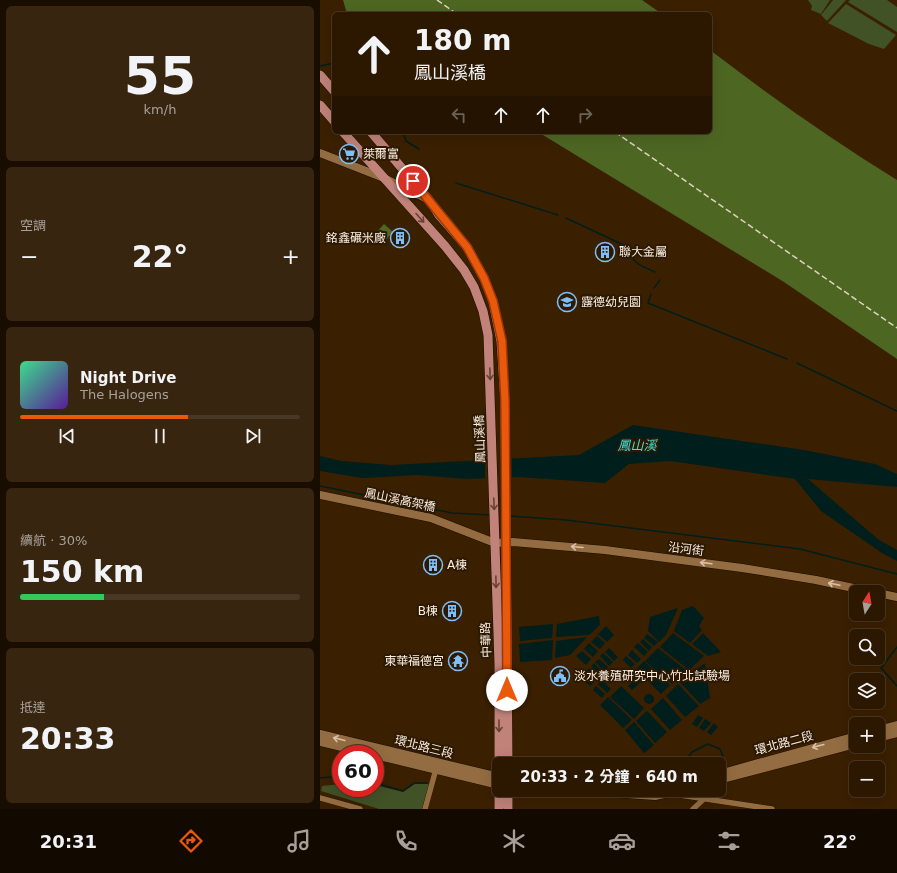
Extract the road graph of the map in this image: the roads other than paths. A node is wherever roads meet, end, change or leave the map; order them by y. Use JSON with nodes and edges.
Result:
{"nodes":[{"id":1,"x":320,"y":75,"type":"edge"},
{"id":2,"x":332,"y":89,"type":"edge"},
{"id":3,"x":320,"y":105,"type":"edge"},
{"id":4,"x":332,"y":119,"type":"edge"},
{"id":5,"x":345,"y":134,"type":"edge"},
{"id":6,"x":373,"y":134,"type":"edge"},
{"id":7,"x":320,"y":153,"type":"edge"},
{"id":8,"x":384,"y":178,"type":"junction"},
{"id":9,"x":430,"y":201,"type":"junction"},
{"id":10,"x":320,"y":495,"type":"edge"},
{"id":11,"x":496,"y":543,"type":"junction"},
{"id":12,"x":506,"y":543,"type":"junction"},
{"id":13,"x":849,"y":587,"type":"edge"},
{"id":14,"x":885,"y":594,"type":"edge"},
{"id":15,"x":897,"y":597,"type":"edge"},
{"id":16,"x":897,"y":725,"type":"edge"},
{"id":17,"x":885,"y":728,"type":"edge"},
{"id":18,"x":897,"y":733,"type":"edge"},
{"id":19,"x":320,"y":734,"type":"edge"},
{"id":20,"x":885,"y":736,"type":"edge"},
{"id":21,"x":849,"y":738,"type":"edge"},
{"id":22,"x":320,"y":742,"type":"edge"},
{"id":23,"x":333,"y":745,"type":"edge"},
{"id":24,"x":849,"y":746,"type":"edge"},
{"id":25,"x":384,"y":757,"type":"edge"},
{"id":26,"x":499,"y":757,"type":"edge"},
{"id":27,"x":508,"y":757,"type":"edge"},
{"id":28,"x":436,"y":769,"type":"junction"},
{"id":29,"x":726,"y":772,"type":"edge"},
{"id":30,"x":726,"y":778,"type":"edge"},
{"id":31,"x":492,"y":779,"type":"edge"},
{"id":32,"x":492,"y":780,"type":"edge"},
{"id":33,"x":499,"y":797,"type":"edge"},
{"id":34,"x":508,"y":797,"type":"edge"},
{"id":35,"x":700,"y":797,"type":"edge"},
{"id":36,"x":320,"y":798,"type":"edge"},
{"id":37,"x":708,"y":798,"type":"junction"},
{"id":38,"x":360,"y":809,"type":"edge"},
{"id":39,"x":425,"y":809,"type":"edge"},
{"id":40,"x":499,"y":809,"type":"edge"},
{"id":41,"x":508,"y":809,"type":"edge"},
{"id":42,"x":693,"y":809,"type":"edge"},
{"id":43,"x":772,"y":809,"type":"edge"}],
"edges":[{"from":1,"to":2,"type":"main road"},
{"from":3,"to":4,"type":"main road"},
{"from":5,"to":8,"type":"main road"},
{"from":6,"to":9,"type":"main road"},
{"from":7,"to":8,"type":"street"},
{"from":8,"to":9,"type":"street"},
{"from":8,"to":11,"type":"main road","name":"鳳山溪橋","one_way":true},
{"from":9,"to":12,"type":"main road","name":"鳳山溪橋"},
{"from":10,"to":11,"type":"street","name":"鳳山溪高架橋"},
{"from":11,"to":12,"type":"street","name":"沿河街"},
{"from":11,"to":26,"type":"main road","name":"中華路","one_way":true},
{"from":13,"to":12,"type":"street","name":"沿河街","one_way":true},
{"from":12,"to":27,"type":"main road","name":"中華路"},
{"from":14,"to":15,"type":"street"},
{"from":16,"to":17,"type":"street"},
{"from":18,"to":20,"type":"street"},
{"from":31,"to":19,"type":"street","name":"環北路三段","one_way":true},
{"from":21,"to":29,"type":"street","name":"環北路二段","one_way":true},
{"from":22,"to":23,"type":"street"},
{"from":24,"to":30,"type":"street","name":"環北路二段"},
{"from":25,"to":28,"type":"street","name":"環北路三段"},
{"from":28,"to":32,"type":"street","name":"環北路三段"},
{"from":28,"to":39,"type":"street"},
{"from":33,"to":40,"type":"main road","name":"中華路"},
{"from":34,"to":41,"type":"main road"},
{"from":35,"to":37,"type":"street"},
{"from":36,"to":38,"type":"street"},
{"from":37,"to":42,"type":"street"},
{"from":37,"to":43,"type":"street"}]}
